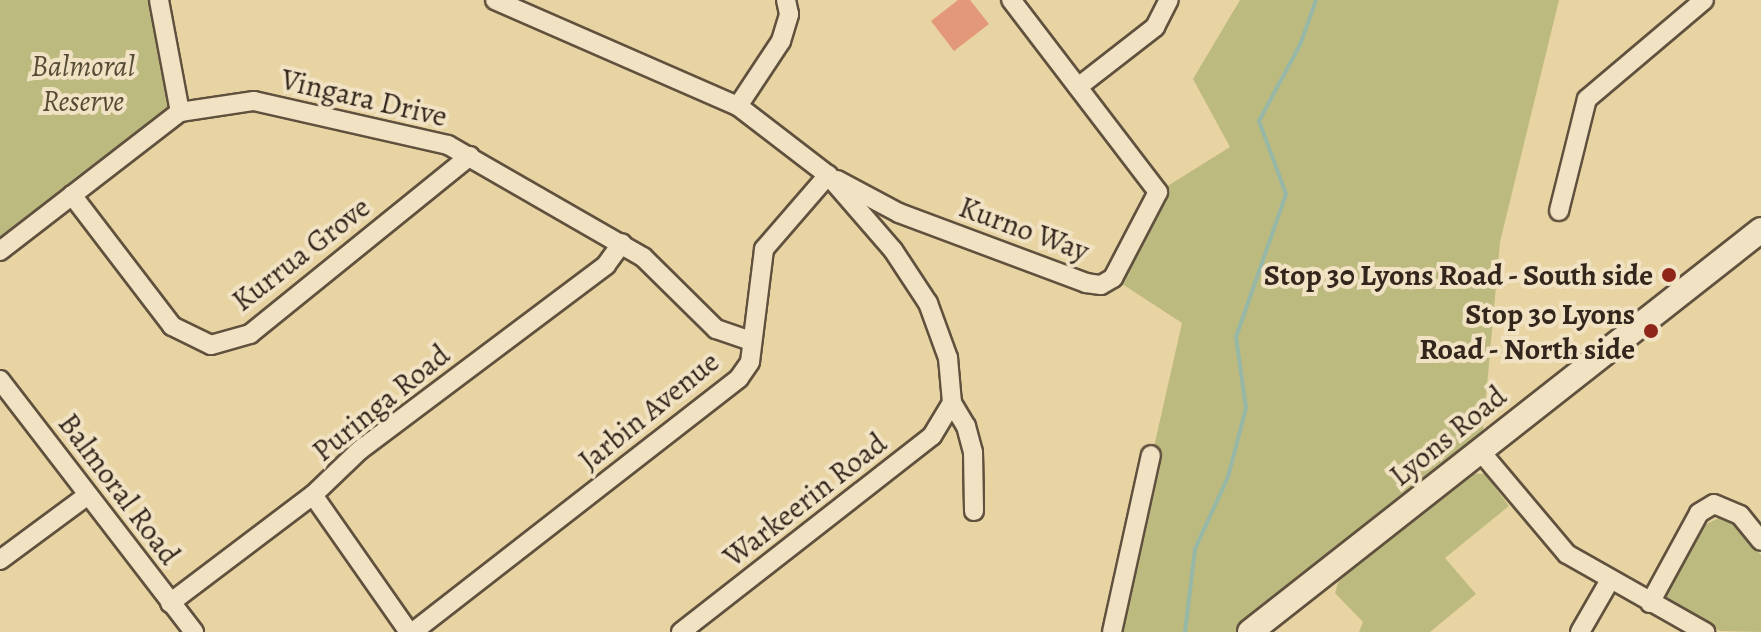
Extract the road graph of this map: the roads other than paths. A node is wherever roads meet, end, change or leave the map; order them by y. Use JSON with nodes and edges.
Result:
{"nodes":[{"id":1,"x":159,"y":0,"type":"edge"},
{"id":2,"x":495,"y":0,"type":"edge"},
{"id":3,"x":786,"y":0,"type":"edge"},
{"id":4,"x":1011,"y":0,"type":"edge"},
{"id":5,"x":1169,"y":0,"type":"edge"},
{"id":6,"x":1704,"y":0,"type":"edge"},
{"id":7,"x":1078,"y":87,"type":"junction"},
{"id":8,"x":738,"y":106,"type":"junction"},
{"id":9,"x":180,"y":112,"type":"junction"},
{"id":10,"x":470,"y":156,"type":"junction"},
{"id":11,"x":828,"y":175,"type":"junction"},
{"id":12,"x":72,"y":195,"type":"junction"},
{"id":13,"x":1559,"y":211,"type":"dead end"},
{"id":14,"x":1759,"y":235,"type":"edge"},
{"id":15,"x":622,"y":243,"type":"junction"},
{"id":16,"x":0,"y":251,"type":"edge"},
{"id":17,"x":751,"y":341,"type":"junction"},
{"id":18,"x":0,"y":380,"type":"edge"},
{"id":19,"x":952,"y":403,"type":"junction"},
{"id":20,"x":1481,"y":452,"type":"junction"},
{"id":21,"x":1151,"y":455,"type":"dead end"},
{"id":22,"x":88,"y":495,"type":"junction"},
{"id":23,"x":313,"y":495,"type":"junction"},
{"id":24,"x":974,"y":511,"type":"dead end"},
{"id":25,"x":1761,"y":541,"type":"edge"},
{"id":26,"x":0,"y":560,"type":"edge"},
{"id":27,"x":1610,"y":580,"type":"junction"},
{"id":28,"x":170,"y":603,"type":"junction"},
{"id":29,"x":1650,"y":603,"type":"junction"},
{"id":30,"x":194,"y":632,"type":"edge"},
{"id":31,"x":411,"y":632,"type":"edge"},
{"id":32,"x":681,"y":632,"type":"edge"},
{"id":33,"x":1112,"y":632,"type":"edge"},
{"id":34,"x":1250,"y":632,"type":"edge"},
{"id":35,"x":1580,"y":632,"type":"edge"},
{"id":36,"x":1705,"y":632,"type":"edge"}],
"edges":[{"from":1,"to":9,"type":"street"},
{"from":2,"to":8,"type":"street"},
{"from":3,"to":8,"type":"street"},
{"from":4,"to":7,"type":"street"},
{"from":5,"to":7,"type":"street"},
{"from":6,"to":13,"type":"street"},
{"from":7,"to":11,"type":"street","name":"Kurno Way"},
{"from":8,"to":11,"type":"street"},
{"from":9,"to":10,"type":"street","name":"Vingara Drive"},
{"from":9,"to":12,"type":"street","name":"Vingara Drive"},
{"from":10,"to":12,"type":"street","name":"Kurrua Grove"},
{"from":10,"to":15,"type":"street","name":"Vingara Drive"},
{"from":11,"to":17,"type":"street","name":"Jarbin Avenue"},
{"from":11,"to":19,"type":"street"},
{"from":12,"to":16,"type":"street","name":"Vingara Drive"},
{"from":14,"to":20,"type":"street","name":"Lyons Road"},
{"from":15,"to":17,"type":"street","name":"Vingara Drive"},
{"from":15,"to":23,"type":"street","name":"Puringa Road"},
{"from":17,"to":31,"type":"street","name":"Jarbin Avenue"},
{"from":18,"to":22,"type":"street","name":"Balmoral Road"},
{"from":19,"to":24,"type":"street"},
{"from":19,"to":32,"type":"street","name":"Warkeerin Road"},
{"from":20,"to":27,"type":"street"},
{"from":20,"to":34,"type":"street","name":"Lyons Road"},
{"from":21,"to":33,"type":"street"},
{"from":22,"to":26,"type":"street"},
{"from":22,"to":28,"type":"street","name":"Balmoral Road"},
{"from":23,"to":28,"type":"street","name":"Puringa Road"},
{"from":23,"to":31,"type":"street"},
{"from":25,"to":29,"type":"street"},
{"from":27,"to":29,"type":"street"},
{"from":27,"to":35,"type":"street"},
{"from":28,"to":30,"type":"street","name":"Balmoral Road"},
{"from":29,"to":36,"type":"street"}]}
